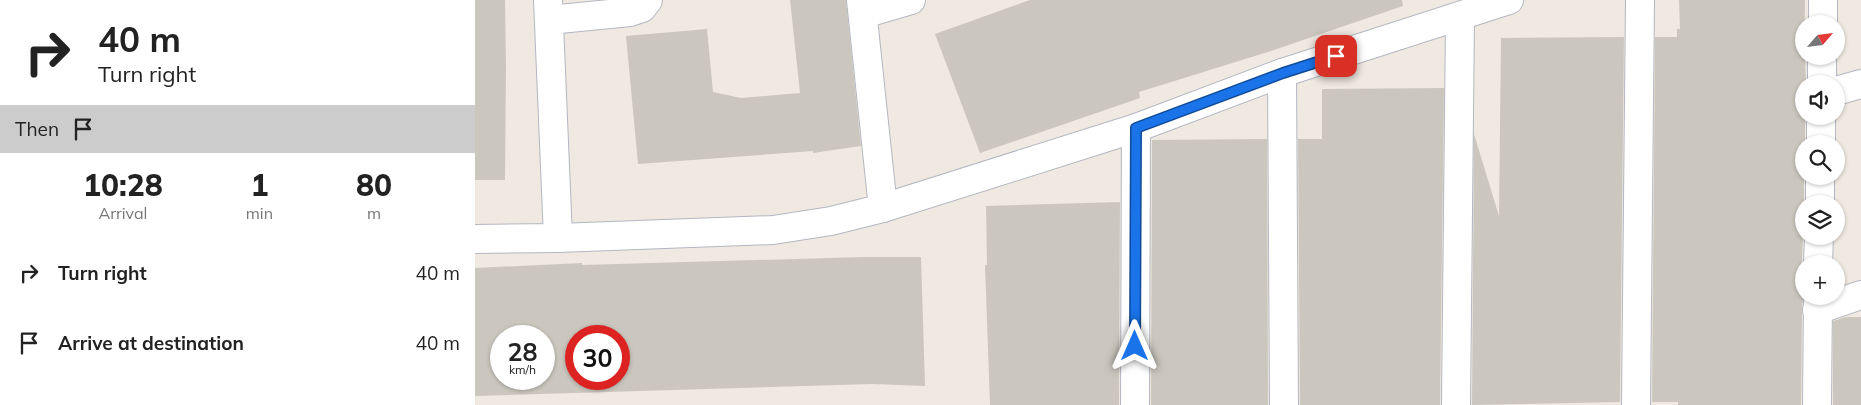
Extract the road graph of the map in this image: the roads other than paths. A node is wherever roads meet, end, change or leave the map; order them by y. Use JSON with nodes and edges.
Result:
{"nodes":[{"id":1,"x":647,"y":0,"type":"edge"},
{"id":2,"x":911,"y":0,"type":"edge"},
{"id":3,"x":1509,"y":0,"type":"edge"},
{"id":4,"x":1640,"y":0,"type":"edge"},
{"id":5,"x":1823,"y":0,"type":"edge"},
{"id":6,"x":862,"y":7,"type":"edge"},
{"id":7,"x":548,"y":10,"type":"edge"},
{"id":8,"x":1823,"y":15,"type":"edge"},
{"id":9,"x":1460,"y":17,"type":"junction"},
{"id":10,"x":1283,"y":73,"type":"junction"},
{"id":11,"x":1861,"y":84,"type":"edge"},
{"id":12,"x":1845,"y":88,"type":"edge"},
{"id":13,"x":1136,"y":128,"type":"junction"},
{"id":14,"x":883,"y":208,"type":"junction"},
{"id":15,"x":559,"y":238,"type":"junction"},
{"id":16,"x":475,"y":239,"type":"edge"},
{"id":17,"x":1861,"y":296,"type":"edge"},
{"id":18,"x":1845,"y":299,"type":"edge"},
{"id":19,"x":1817,"y":305,"type":"edge"},
{"id":20,"x":1135,"y":405,"type":"edge"},
{"id":21,"x":1284,"y":405,"type":"edge"},
{"id":22,"x":1456,"y":405,"type":"edge"},
{"id":23,"x":1637,"y":405,"type":"edge"},
{"id":24,"x":1817,"y":405,"type":"edge"}],
"edges":[{"from":1,"to":7,"type":"street"},
{"from":2,"to":6,"type":"street"},
{"from":3,"to":9,"type":"street"},
{"from":4,"to":23,"type":"street"},
{"from":5,"to":8,"type":"street"},
{"from":6,"to":14,"type":"street"},
{"from":7,"to":15,"type":"street"},
{"from":9,"to":10,"type":"street"},
{"from":9,"to":22,"type":"street"},
{"from":10,"to":13,"type":"street"},
{"from":10,"to":21,"type":"street"},
{"from":11,"to":12,"type":"street"},
{"from":13,"to":14,"type":"street"},
{"from":13,"to":20,"type":"street"},
{"from":14,"to":15,"type":"street"},
{"from":15,"to":16,"type":"street"},
{"from":17,"to":18,"type":"street"},
{"from":19,"to":24,"type":"street"}]}
